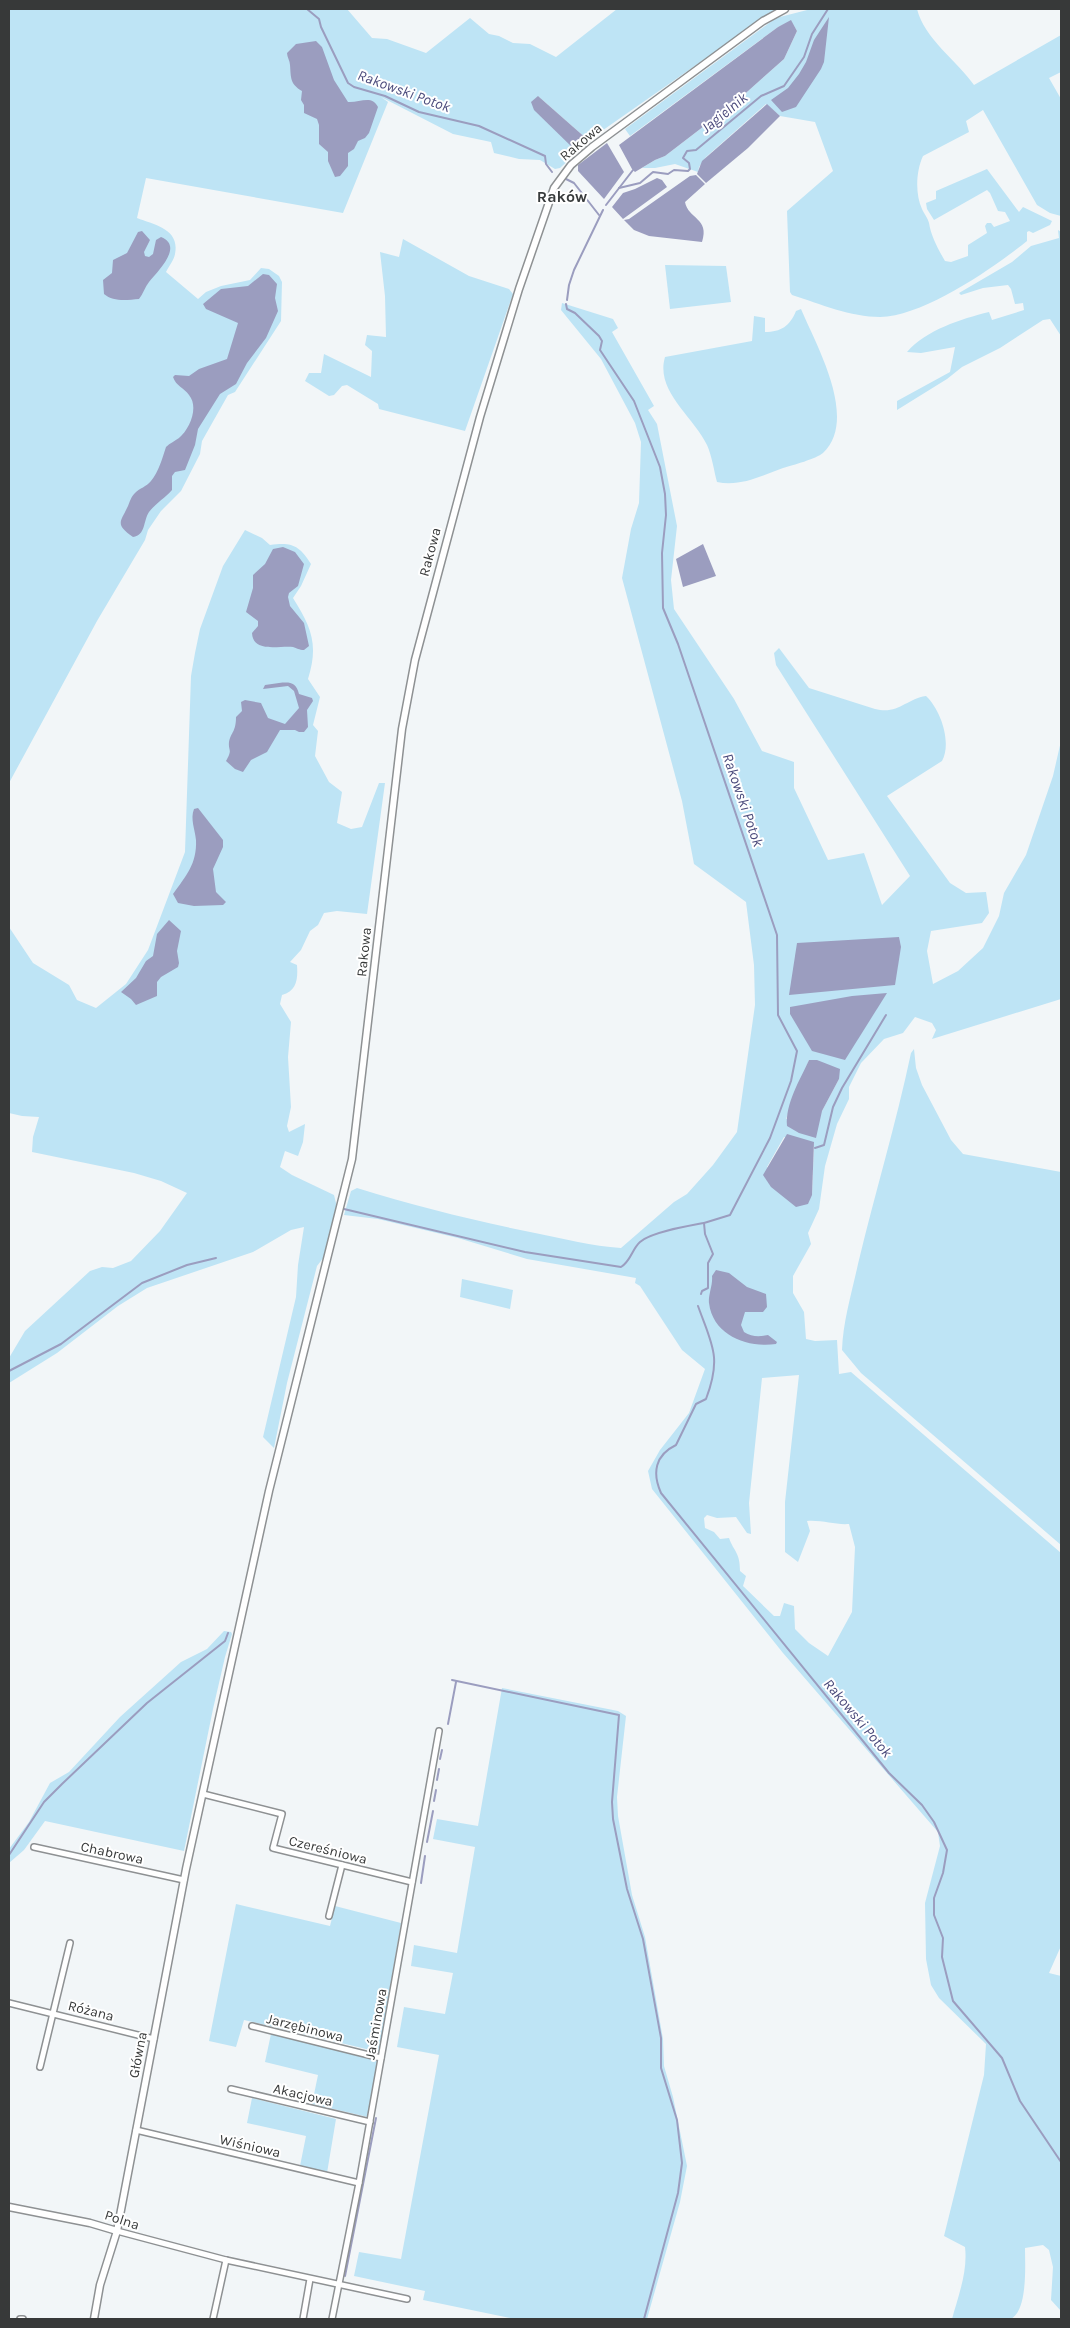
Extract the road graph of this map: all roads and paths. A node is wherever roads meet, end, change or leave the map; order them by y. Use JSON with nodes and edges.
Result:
{"nodes":[{"id":1,"x":785,"y":9,"type":"edge"},
{"id":2,"x":439,"y":1731,"type":"dead end"},
{"id":3,"x":203,"y":1794,"type":"junction"},
{"id":4,"x":34,"y":1847,"type":"dead end"},
{"id":5,"x":342,"y":1865,"type":"junction"},
{"id":6,"x":184,"y":1880,"type":"junction"},
{"id":7,"x":412,"y":1882,"type":"junction"},
{"id":8,"x":329,"y":1916,"type":"dead end"},
{"id":9,"x":70,"y":1943,"type":"dead end"},
{"id":10,"x":9,"y":2003,"type":"edge"},
{"id":11,"x":53,"y":2013,"type":"junction"},
{"id":12,"x":252,"y":2026,"type":"dead end"},
{"id":13,"x":154,"y":2039,"type":"junction"},
{"id":14,"x":381,"y":2058,"type":"junction"},
{"id":15,"x":40,"y":2067,"type":"dead end"},
{"id":16,"x":231,"y":2089,"type":"dead end"},
{"id":17,"x":370,"y":2122,"type":"junction"},
{"id":18,"x":136,"y":2130,"type":"junction"},
{"id":19,"x":359,"y":2183,"type":"junction"},
{"id":20,"x":9,"y":2207,"type":"edge"},
{"id":21,"x":117,"y":2231,"type":"junction"},
{"id":22,"x":226,"y":2260,"type":"junction"},
{"id":23,"x":310,"y":2279,"type":"junction"},
{"id":24,"x":339,"y":2285,"type":"junction"},
{"id":25,"x":407,"y":2299,"type":"dead end"},
{"id":26,"x":94,"y":2319,"type":"edge"},
{"id":27,"x":213,"y":2319,"type":"edge"},
{"id":28,"x":303,"y":2319,"type":"edge"},
{"id":29,"x":332,"y":2319,"type":"edge"}],
"edges":[{"from":1,"to":3,"type":"street","name":"Rakowa"},
{"from":2,"to":7,"type":"street","name":"Jaśminowa"},
{"from":3,"to":5,"type":"street","name":"Czereśniowa"},
{"from":3,"to":6,"type":"street","name":"Główna"},
{"from":4,"to":6,"type":"street","name":"Chabrowa"},
{"from":5,"to":7,"type":"street","name":"Czereśniowa"},
{"from":5,"to":8,"type":"street"},
{"from":6,"to":13,"type":"street","name":"Główna"},
{"from":7,"to":14,"type":"street","name":"Jaśminowa"},
{"from":9,"to":11,"type":"street","name":"Różana"},
{"from":10,"to":11,"type":"street","name":"Różana"},
{"from":11,"to":13,"type":"street","name":"Różana"},
{"from":11,"to":15,"type":"street","name":"Różana"},
{"from":12,"to":14,"type":"street","name":"Jarzębinowa"},
{"from":13,"to":18,"type":"street","name":"Główna"},
{"from":14,"to":17,"type":"street","name":"Jaśminowa"},
{"from":16,"to":17,"type":"street","name":"Akacjowa"},
{"from":17,"to":19,"type":"street","name":"Jaśminowa"},
{"from":18,"to":19,"type":"street","name":"Wiśniowa"},
{"from":18,"to":21,"type":"street","name":"Główna"},
{"from":19,"to":24,"type":"street","name":"Jaśminowa"},
{"from":20,"to":21,"type":"street","name":"Polna"},
{"from":21,"to":22,"type":"street","name":"Polna"},
{"from":21,"to":26,"type":"street","name":"Główna"},
{"from":22,"to":23,"type":"street","name":"Polna"},
{"from":22,"to":27,"type":"street"},
{"from":23,"to":24,"type":"street","name":"Polna"},
{"from":23,"to":28,"type":"street"},
{"from":24,"to":25,"type":"street","name":"Polna"},
{"from":24,"to":29,"type":"street","name":"Jaśminowa"}]}
